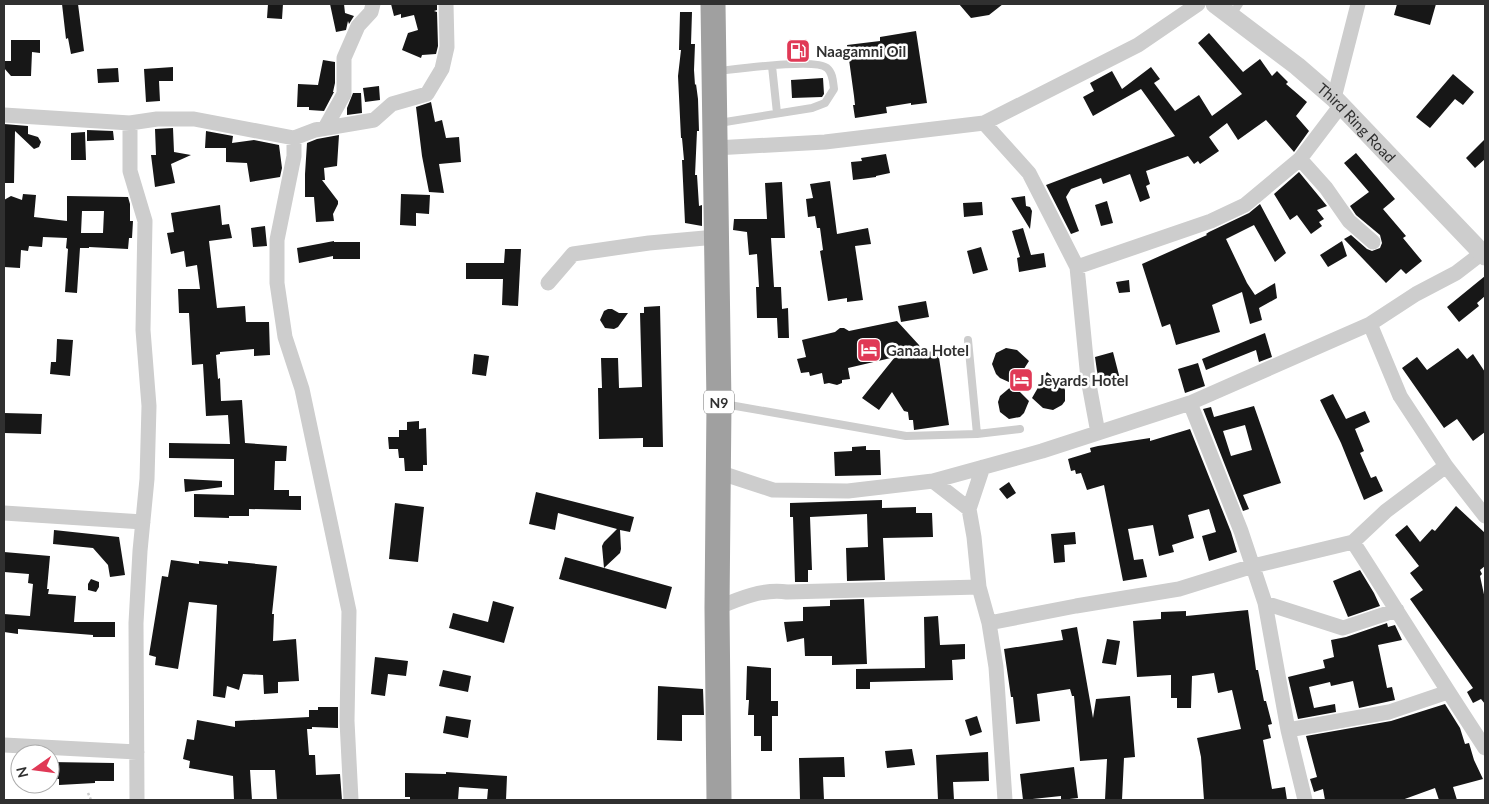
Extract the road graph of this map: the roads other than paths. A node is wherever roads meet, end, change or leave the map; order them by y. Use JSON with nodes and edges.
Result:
{"nodes":[{"id":1,"x":373,"y":4,"type":"edge"},
{"id":2,"x":446,"y":4,"type":"edge"},
{"id":3,"x":713,"y":4,"type":"edge"},
{"id":4,"x":1198,"y":4,"type":"edge"},
{"id":5,"x":1215,"y":4,"type":"edge"},
{"id":6,"x":1358,"y":4,"type":"edge"},
{"id":7,"x":1235,"y":10,"type":"edge"},
{"id":8,"x":772,"y":66,"type":"junction"},
{"id":9,"x":714,"y":71,"type":"junction"},
{"id":10,"x":1338,"y":102,"type":"junction"},
{"id":11,"x":777,"y":114,"type":"junction"},
{"id":12,"x":4,"y":115,"type":"edge"},
{"id":13,"x":130,"y":123,"type":"junction"},
{"id":14,"x":714,"y":123,"type":"junction"},
{"id":15,"x":984,"y":123,"type":"junction"},
{"id":16,"x":325,"y":128,"type":"junction"},
{"id":17,"x":294,"y":138,"type":"junction"},
{"id":18,"x":714,"y":148,"type":"junction"},
{"id":19,"x":1300,"y":159,"type":"junction"},
{"id":20,"x":716,"y":237,"type":"junction"},
{"id":21,"x":1373,"y":242,"type":"dead end"},
{"id":22,"x":1484,"y":254,"type":"edge"},
{"id":23,"x":1077,"y":267,"type":"junction"},
{"id":24,"x":548,"y":283,"type":"dead end"},
{"id":25,"x":1370,"y":324,"type":"junction"},
{"id":26,"x":968,"y":340,"type":"dead end"},
{"id":27,"x":1190,"y":403,"type":"junction"},
{"id":28,"x":719,"y":404,"type":"junction"},
{"id":29,"x":1020,"y":429,"type":"dead end"},
{"id":30,"x":977,"y":434,"type":"junction"},
{"id":31,"x":1098,"y":434,"type":"junction"},
{"id":32,"x":1446,"y":466,"type":"junction"},
{"id":33,"x":983,"y":467,"type":"junction"},
{"id":34,"x":718,"y":472,"type":"junction"},
{"id":35,"x":933,"y":481,"type":"junction"},
{"id":36,"x":969,"y":509,"type":"junction"},
{"id":37,"x":4,"y":513,"type":"edge"},
{"id":38,"x":1485,"y":516,"type":"edge"},
{"id":39,"x":143,"y":522,"type":"junction"},
{"id":40,"x":1353,"y":542,"type":"junction"},
{"id":41,"x":1253,"y":566,"type":"junction"},
{"id":42,"x":978,"y":586,"type":"junction"},
{"id":43,"x":1265,"y":603,"type":"junction"},
{"id":44,"x":717,"y":608,"type":"junction"},
{"id":45,"x":1397,"y":610,"type":"junction"},
{"id":46,"x":989,"y":623,"type":"junction"},
{"id":47,"x":1448,"y":692,"type":"junction"},
{"id":48,"x":1288,"y":730,"type":"junction"},
{"id":49,"x":4,"y":745,"type":"edge"},
{"id":50,"x":1485,"y":748,"type":"edge"},
{"id":51,"x":137,"y":752,"type":"junction"},
{"id":52,"x":137,"y":800,"type":"edge"},
{"id":53,"x":351,"y":800,"type":"edge"},
{"id":54,"x":719,"y":800,"type":"edge"},
{"id":55,"x":1005,"y":800,"type":"edge"},
{"id":56,"x":1305,"y":800,"type":"edge"}],
"edges":[{"from":1,"to":16,"type":"street"},
{"from":2,"to":16,"type":"street"},
{"from":3,"to":9,"type":"highway","number":"N9"},
{"from":4,"to":15,"type":"street"},
{"from":5,"to":7,"type":"street","name":"Third Ring Road"},
{"from":6,"to":10,"type":"street"},
{"from":7,"to":10,"type":"street","name":"Third Ring Road"},
{"from":8,"to":9,"type":"lane"},
{"from":8,"to":11,"type":"lane"},
{"from":8,"to":11,"type":"lane"},
{"from":9,"to":14,"type":"highway","number":"N9"},
{"from":10,"to":19,"type":"street"},
{"from":10,"to":22,"type":"street","name":"Third Ring Road"},
{"from":11,"to":14,"type":"lane"},
{"from":12,"to":13,"type":"street"},
{"from":13,"to":17,"type":"street"},
{"from":13,"to":39,"type":"street"},
{"from":14,"to":18,"type":"highway","number":"N9"},
{"from":15,"to":18,"type":"street"},
{"from":15,"to":23,"type":"street"},
{"from":16,"to":17,"type":"street"},
{"from":17,"to":53,"type":"street"},
{"from":18,"to":20,"type":"highway","number":"N9"},
{"from":19,"to":21,"type":"street"},
{"from":19,"to":23,"type":"street"},
{"from":20,"to":24,"type":"street"},
{"from":20,"to":28,"type":"highway","number":"N9"},
{"from":22,"to":25,"type":"street"},
{"from":23,"to":31,"type":"street"},
{"from":25,"to":27,"type":"street"},
{"from":25,"to":32,"type":"street"},
{"from":26,"to":30,"type":"lane"},
{"from":27,"to":31,"type":"street"},
{"from":27,"to":41,"type":"street"},
{"from":28,"to":30,"type":"lane"},
{"from":28,"to":34,"type":"highway","number":"N9"},
{"from":29,"to":30,"type":"lane"},
{"from":31,"to":33,"type":"street"},
{"from":32,"to":38,"type":"street"},
{"from":32,"to":40,"type":"street"},
{"from":33,"to":35,"type":"street"},
{"from":33,"to":36,"type":"street"},
{"from":34,"to":35,"type":"street"},
{"from":34,"to":44,"type":"highway","number":"N9"},
{"from":35,"to":36,"type":"street"},
{"from":36,"to":42,"type":"street"},
{"from":37,"to":39,"type":"street"},
{"from":39,"to":51,"type":"street"},
{"from":40,"to":41,"type":"street"},
{"from":40,"to":45,"type":"street"},
{"from":41,"to":43,"type":"street"},
{"from":41,"to":46,"type":"street"},
{"from":42,"to":44,"type":"street"},
{"from":42,"to":46,"type":"street"},
{"from":43,"to":45,"type":"street"},
{"from":43,"to":48,"type":"street"},
{"from":44,"to":54,"type":"highway","number":"N9"},
{"from":45,"to":47,"type":"street"},
{"from":46,"to":55,"type":"street"},
{"from":47,"to":48,"type":"street"},
{"from":47,"to":50,"type":"street"},
{"from":48,"to":56,"type":"street"},
{"from":49,"to":51,"type":"street"},
{"from":51,"to":52,"type":"street"}]}
